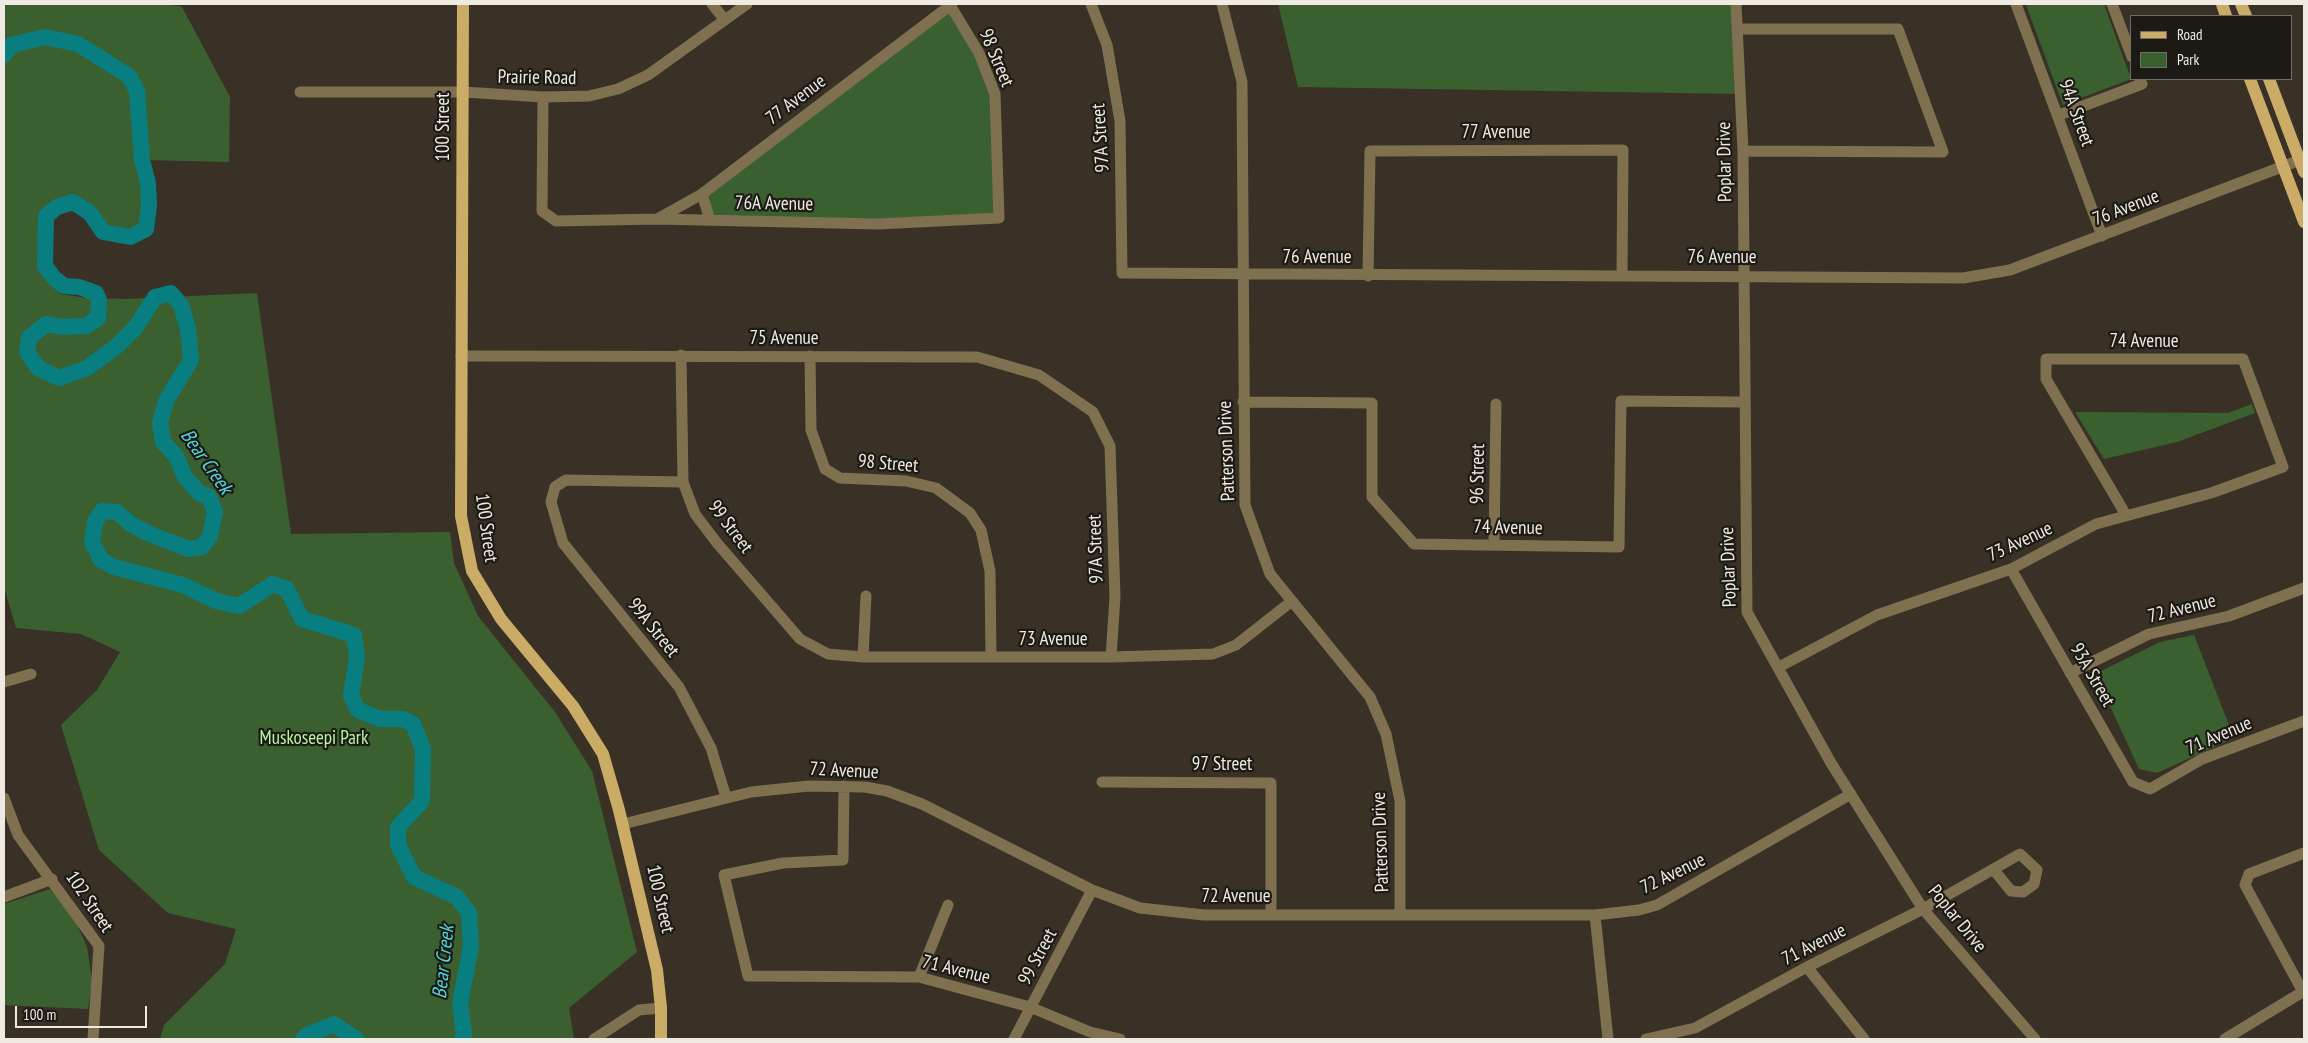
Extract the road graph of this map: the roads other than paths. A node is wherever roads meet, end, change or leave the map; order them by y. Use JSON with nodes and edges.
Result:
{"nodes":[{"id":1,"x":462,"y":4,"type":"edge"},
{"id":2,"x":712,"y":4,"type":"edge"},
{"id":3,"x":746,"y":4,"type":"edge"},
{"id":4,"x":951,"y":4,"type":"edge"},
{"id":5,"x":1092,"y":4,"type":"edge"},
{"id":6,"x":1222,"y":4,"type":"edge"},
{"id":7,"x":1736,"y":4,"type":"edge"},
{"id":8,"x":2016,"y":4,"type":"edge"},
{"id":9,"x":2112,"y":4,"type":"edge"},
{"id":10,"x":725,"y":20,"type":"junction"},
{"id":11,"x":1738,"y":29,"type":"junction"},
{"id":12,"x":2130,"y":52,"type":"edge"},
{"id":13,"x":2250,"y":80,"type":"edge"},
{"id":14,"x":2269,"y":80,"type":"edge"},
{"id":15,"x":2141,"y":81,"type":"edge"},
{"id":16,"x":300,"y":92,"type":"dead end"},
{"id":17,"x":463,"y":92,"type":"junction"},
{"id":18,"x":543,"y":98,"type":"junction"},
{"id":19,"x":2059,"y":115,"type":"junction"},
{"id":20,"x":1743,"y":151,"type":"junction"},
{"id":21,"x":2283,"y":166,"type":"junction"},
{"id":22,"x":2302,"y":166,"type":"edge"},
{"id":23,"x":702,"y":194,"type":"junction"},
{"id":24,"x":1000,"y":218,"type":"joint"},
{"id":25,"x":657,"y":219,"type":"junction"},
{"id":26,"x":710,"y":220,"type":"junction"},
{"id":27,"x":2304,"y":222,"type":"edge"},
{"id":28,"x":2102,"y":236,"type":"junction"},
{"id":29,"x":1122,"y":273,"type":"joint"},
{"id":30,"x":1243,"y":275,"type":"junction"},
{"id":31,"x":1622,"y":275,"type":"junction"},
{"id":32,"x":1368,"y":276,"type":"junction"},
{"id":33,"x":1743,"y":276,"type":"junction"},
{"id":34,"x":681,"y":355,"type":"junction"},
{"id":35,"x":461,"y":356,"type":"junction"},
{"id":36,"x":810,"y":356,"type":"junction"},
{"id":37,"x":1243,"y":402,"type":"junction"},
{"id":38,"x":1744,"y":402,"type":"junction"},
{"id":39,"x":1496,"y":404,"type":"dead end"},
{"id":40,"x":1093,"y":412,"type":"joint"},
{"id":41,"x":2282,"y":467,"type":"joint"},
{"id":42,"x":683,"y":482,"type":"junction"},
{"id":43,"x":2126,"y":515,"type":"junction"},
{"id":44,"x":1494,"y":545,"type":"junction"},
{"id":45,"x":2011,"y":569,"type":"junction"},
{"id":46,"x":2304,"y":588,"type":"edge"},
{"id":47,"x":866,"y":596,"type":"dead end"},
{"id":48,"x":1292,"y":601,"type":"junction"},
{"id":49,"x":800,"y":639,"type":"joint"},
{"id":50,"x":863,"y":657,"type":"junction"},
{"id":51,"x":991,"y":657,"type":"junction"},
{"id":52,"x":1111,"y":658,"type":"junction"},
{"id":53,"x":1779,"y":667,"type":"junction"},
{"id":54,"x":2070,"y":673,"type":"junction"},
{"id":55,"x":31,"y":674,"type":"dead end"},
{"id":56,"x":4,"y":682,"type":"edge"},
{"id":57,"x":2304,"y":721,"type":"edge"},
{"id":58,"x":1102,"y":782,"type":"dead end"},
{"id":59,"x":844,"y":786,"type":"junction"},
{"id":60,"x":2150,"y":790,"type":"joint"},
{"id":61,"x":1851,"y":794,"type":"junction"},
{"id":62,"x":726,"y":797,"type":"junction"},
{"id":63,"x":4,"y":798,"type":"edge"},
{"id":64,"x":623,"y":824,"type":"junction"},
{"id":65,"x":2304,"y":853,"type":"edge"},
{"id":66,"x":1994,"y":870,"type":"dead end"},
{"id":67,"x":52,"y":879,"type":"junction"},
{"id":68,"x":1092,"y":890,"type":"junction"},
{"id":69,"x":4,"y":896,"type":"edge"},
{"id":70,"x":948,"y":905,"type":"dead end"},
{"id":71,"x":1923,"y":909,"type":"junction"},
{"id":72,"x":1271,"y":914,"type":"junction"},
{"id":73,"x":1400,"y":915,"type":"junction"},
{"id":74,"x":1595,"y":915,"type":"junction"},
{"id":75,"x":1807,"y":967,"type":"junction"},
{"id":76,"x":918,"y":977,"type":"junction"},
{"id":77,"x":2304,"y":991,"type":"edge"},
{"id":78,"x":1030,"y":1007,"type":"junction"},
{"id":79,"x":661,"y":1008,"type":"junction"},
{"id":80,"x":93,"y":1039,"type":"edge"},
{"id":81,"x":594,"y":1039,"type":"edge"},
{"id":82,"x":661,"y":1039,"type":"edge"},
{"id":83,"x":1014,"y":1039,"type":"edge"},
{"id":84,"x":1120,"y":1039,"type":"edge"},
{"id":85,"x":1608,"y":1039,"type":"edge"},
{"id":86,"x":1646,"y":1039,"type":"edge"},
{"id":87,"x":1864,"y":1039,"type":"edge"},
{"id":88,"x":2035,"y":1039,"type":"edge"},
{"id":89,"x":2225,"y":1039,"type":"edge"}],
"edges":[{"from":1,"to":17,"type":"main road","name":"100 Street"},
{"from":2,"to":10,"type":"street"},
{"from":3,"to":10,"type":"street","name":"Prairie Road"},
{"from":4,"to":23,"type":"street","name":"77 Avenue"},
{"from":4,"to":24,"type":"street","name":"98 Street"},
{"from":5,"to":29,"type":"street","name":"97A Street"},
{"from":6,"to":30,"type":"street","name":"Patterson Drive"},
{"from":7,"to":11,"type":"street","name":"Poplar Drive"},
{"from":8,"to":19,"type":"street","name":"94A Street"},
{"from":9,"to":12,"type":"street"},
{"from":10,"to":18,"type":"street","name":"Prairie Road"},
{"from":11,"to":20,"type":"street","name":"Poplar Drive"},
{"from":11,"to":20,"type":"street"},
{"from":13,"to":21,"type":"main road"},
{"from":14,"to":22,"type":"main road"},
{"from":15,"to":19,"type":"street"},
{"from":16,"to":17,"type":"street","name":"Prairie Road"},
{"from":17,"to":18,"type":"street","name":"Prairie Road"},
{"from":17,"to":35,"type":"main road","name":"100 Street"},
{"from":18,"to":25,"type":"street","name":"76A Avenue"},
{"from":19,"to":28,"type":"street","name":"94A Street"},
{"from":20,"to":33,"type":"street","name":"Poplar Drive"},
{"from":21,"to":22,"type":"street","name":"76 Avenue"},
{"from":21,"to":27,"type":"main road"},
{"from":21,"to":28,"type":"street","name":"76 Avenue"},
{"from":23,"to":25,"type":"street","name":"77 Avenue"},
{"from":23,"to":26,"type":"street"},
{"from":24,"to":26,"type":"street","name":"76A Avenue"},
{"from":25,"to":26,"type":"street","name":"76A Avenue"},
{"from":28,"to":33,"type":"street","name":"76 Avenue"},
{"from":29,"to":30,"type":"street","name":"76 Avenue"},
{"from":30,"to":32,"type":"street","name":"76 Avenue"},
{"from":30,"to":37,"type":"street","name":"Patterson Drive"},
{"from":31,"to":32,"type":"street","name":"76 Avenue"},
{"from":31,"to":32,"type":"street","name":"77 Avenue"},
{"from":31,"to":33,"type":"street","name":"76 Avenue"},
{"from":33,"to":38,"type":"street","name":"Poplar Drive"},
{"from":34,"to":35,"type":"street","name":"75 Avenue"},
{"from":34,"to":36,"type":"street","name":"75 Avenue"},
{"from":34,"to":42,"type":"street","name":"99 Street"},
{"from":35,"to":64,"type":"main road","name":"100 Street"},
{"from":36,"to":40,"type":"street","name":"75 Avenue"},
{"from":36,"to":51,"type":"street","name":"98 Street"},
{"from":37,"to":44,"type":"street","name":"74 Avenue"},
{"from":37,"to":48,"type":"street","name":"Patterson Drive"},
{"from":38,"to":44,"type":"street","name":"74 Avenue"},
{"from":38,"to":53,"type":"street","name":"Poplar Drive"},
{"from":39,"to":44,"type":"street","name":"96 Street"},
{"from":40,"to":52,"type":"street","name":"97A Street"},
{"from":41,"to":43,"type":"street","name":"73 Avenue"},
{"from":41,"to":43,"type":"street","name":"74 Avenue"},
{"from":42,"to":49,"type":"street","name":"99 Street"},
{"from":42,"to":62,"type":"street","name":"99A Street"},
{"from":43,"to":45,"type":"street","name":"73 Avenue"},
{"from":45,"to":53,"type":"street","name":"73 Avenue"},
{"from":45,"to":54,"type":"street","name":"93A Street"},
{"from":46,"to":54,"type":"street","name":"72 Avenue"},
{"from":47,"to":50,"type":"street"},
{"from":48,"to":52,"type":"street","name":"73 Avenue"},
{"from":48,"to":73,"type":"street","name":"Patterson Drive"},
{"from":49,"to":50,"type":"street","name":"73 Avenue"},
{"from":50,"to":51,"type":"street","name":"73 Avenue"},
{"from":51,"to":52,"type":"street","name":"73 Avenue"},
{"from":53,"to":61,"type":"street","name":"Poplar Drive"},
{"from":54,"to":60,"type":"street","name":"93A Street"},
{"from":55,"to":56,"type":"street"},
{"from":57,"to":60,"type":"street","name":"71 Avenue"},
{"from":58,"to":72,"type":"street","name":"97 Street"},
{"from":59,"to":62,"type":"street","name":"72 Avenue"},
{"from":59,"to":68,"type":"street","name":"72 Avenue"},
{"from":59,"to":76,"type":"street","name":"71 Avenue"},
{"from":61,"to":71,"type":"street","name":"Poplar Drive"},
{"from":61,"to":74,"type":"street","name":"72 Avenue"},
{"from":62,"to":64,"type":"street","name":"72 Avenue"},
{"from":63,"to":67,"type":"street","name":"102 Street"},
{"from":64,"to":79,"type":"main road","name":"100 Street"},
{"from":65,"to":77,"type":"street"},
{"from":66,"to":71,"type":"street","name":"71 Avenue"},
{"from":67,"to":69,"type":"street"},
{"from":67,"to":80,"type":"street","name":"102 Street"},
{"from":68,"to":72,"type":"street","name":"72 Avenue"},
{"from":68,"to":78,"type":"street","name":"99 Street"},
{"from":70,"to":76,"type":"street"},
{"from":71,"to":75,"type":"street","name":"71 Avenue"},
{"from":71,"to":88,"type":"street","name":"Poplar Drive"},
{"from":72,"to":73,"type":"street","name":"72 Avenue"},
{"from":73,"to":74,"type":"street","name":"72 Avenue"},
{"from":74,"to":85,"type":"street"},
{"from":75,"to":86,"type":"street","name":"71 Avenue"},
{"from":75,"to":87,"type":"street"},
{"from":76,"to":78,"type":"street","name":"71 Avenue"},
{"from":77,"to":89,"type":"street"},
{"from":78,"to":83,"type":"street","name":"99 Street"},
{"from":78,"to":84,"type":"street","name":"71 Avenue"},
{"from":79,"to":81,"type":"street"},
{"from":79,"to":82,"type":"main road","name":"100 Street"}]}
